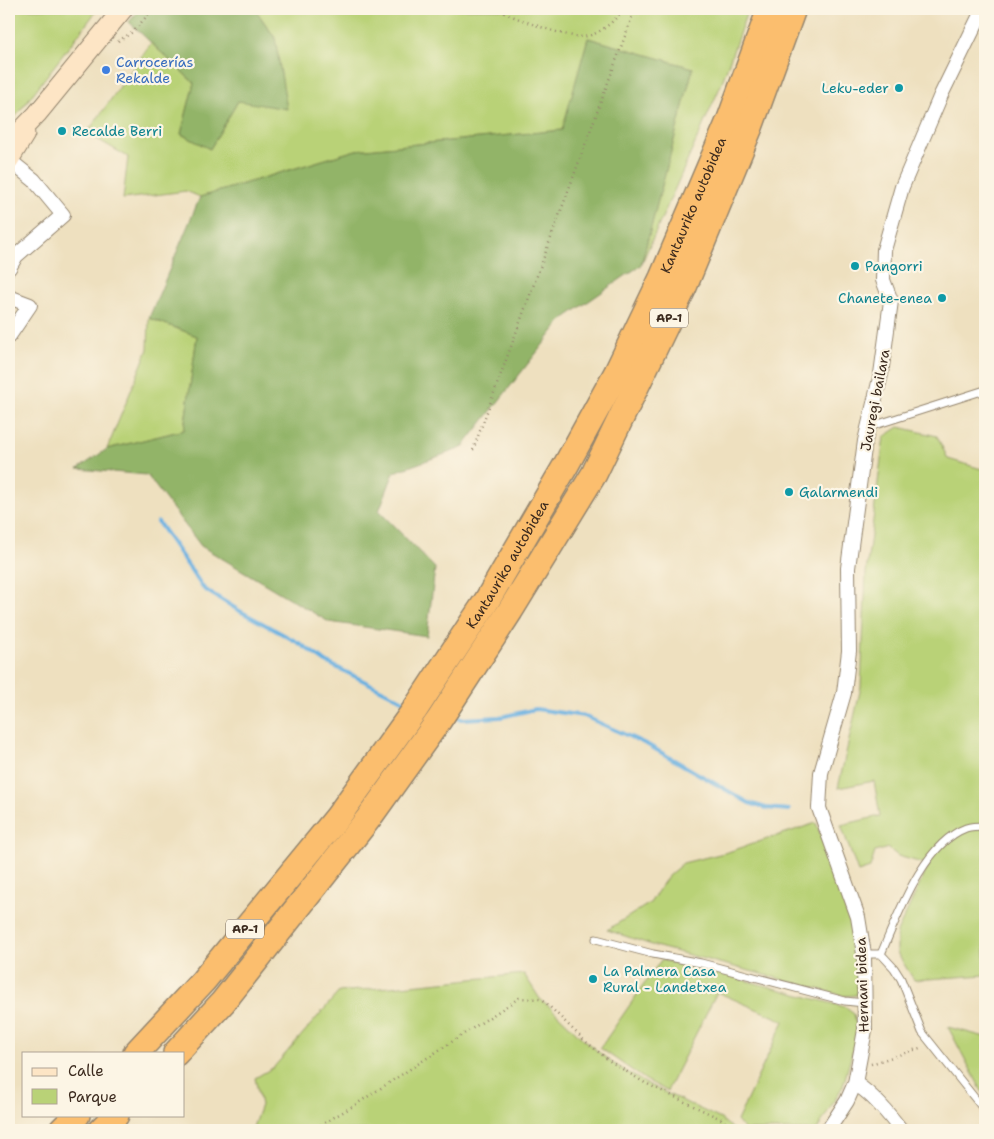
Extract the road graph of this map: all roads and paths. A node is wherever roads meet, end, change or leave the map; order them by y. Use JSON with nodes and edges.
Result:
{"nodes":[{"id":1,"x":122,"y":9,"type":"edge"},
{"id":2,"x":152,"y":9,"type":"edge"},
{"id":3,"x":495,"y":9,"type":"edge"},
{"id":4,"x":624,"y":9,"type":"edge"},
{"id":5,"x":635,"y":9,"type":"edge"},
{"id":6,"x":770,"y":9,"type":"edge"},
{"id":7,"x":793,"y":9,"type":"edge"},
{"id":8,"x":983,"y":9,"type":"edge"},
{"id":9,"x":94,"y":44,"type":"junction"},
{"id":10,"x":38,"y":114,"type":"junction"},
{"id":11,"x":9,"y":143,"type":"edge"},
{"id":12,"x":9,"y":160,"type":"edge"},
{"id":13,"x":9,"y":268,"type":"edge"},
{"id":14,"x":9,"y":296,"type":"edge"},
{"id":15,"x":9,"y":336,"type":"edge"},
{"id":16,"x":985,"y":390,"type":"edge"},
{"id":17,"x":868,"y":428,"type":"junction"},
{"id":18,"x":473,"y":450,"type":"dead end"},
{"id":19,"x":819,"y":808,"type":"joint"},
{"id":20,"x":985,"y":826,"type":"edge"},
{"id":21,"x":596,"y":939,"type":"dead end"},
{"id":22,"x":864,"y":954,"type":"junction"},
{"id":23,"x":881,"y":954,"type":"junction"},
{"id":24,"x":864,"y":1004,"type":"junction"},
{"id":25,"x":924,"y":1046,"type":"dead end"},
{"id":26,"x":137,"y":1052,"type":"edge"},
{"id":27,"x":177,"y":1052,"type":"edge"},
{"id":28,"x":870,"y":1065,"type":"dead end"},
{"id":29,"x":855,"y":1083,"type":"junction"},
{"id":30,"x":985,"y":1111,"type":"edge"},
{"id":31,"x":76,"y":1116,"type":"edge"},
{"id":32,"x":115,"y":1116,"type":"edge"},
{"id":33,"x":62,"y":1130,"type":"edge"},
{"id":34,"x":101,"y":1130,"type":"edge"},
{"id":35,"x":312,"y":1130,"type":"edge"},
{"id":36,"x":734,"y":1130,"type":"edge"},
{"id":37,"x":828,"y":1130,"type":"edge"},
{"id":38,"x":901,"y":1130,"type":"edge"}],
"edges":[{"from":1,"to":9,"type":"main road"},
{"from":2,"to":9,"type":"path"},
{"from":3,"to":4,"type":"path"},
{"from":5,"to":18,"type":"path"},
{"from":6,"to":26,"type":"highway","name":"Kantauriko autobidea","number":"AP-1"},
{"from":7,"to":27,"type":"highway","name":"Kantauriko autobidea","number":"AP-1"},
{"from":8,"to":17,"type":"street","name":"Jauregi bailara"},
{"from":9,"to":10,"type":"main road"},
{"from":10,"to":11,"type":"main road"},
{"from":10,"to":12,"type":"main road"},
{"from":12,"to":13,"type":"street"},
{"from":14,"to":15,"type":"street"},
{"from":16,"to":17,"type":"lane"},
{"from":17,"to":19,"type":"street","name":"Jauregi bailara"},
{"from":19,"to":22,"type":"street","name":"Hernani bidea"},
{"from":20,"to":23,"type":"lane"},
{"from":21,"to":24,"type":"lane"},
{"from":22,"to":23,"type":"lane"},
{"from":22,"to":24,"type":"street","name":"Hernani bidea"},
{"from":23,"to":30,"type":"lane"},
{"from":24,"to":29,"type":"street","name":"Hernani bidea"},
{"from":25,"to":28,"type":"path"},
{"from":29,"to":37,"type":"street","name":"Hernani bidea"},
{"from":29,"to":38,"type":"street"},
{"from":31,"to":33,"type":"highway"},
{"from":32,"to":34,"type":"highway"},
{"from":35,"to":36,"type":"path"}]}
